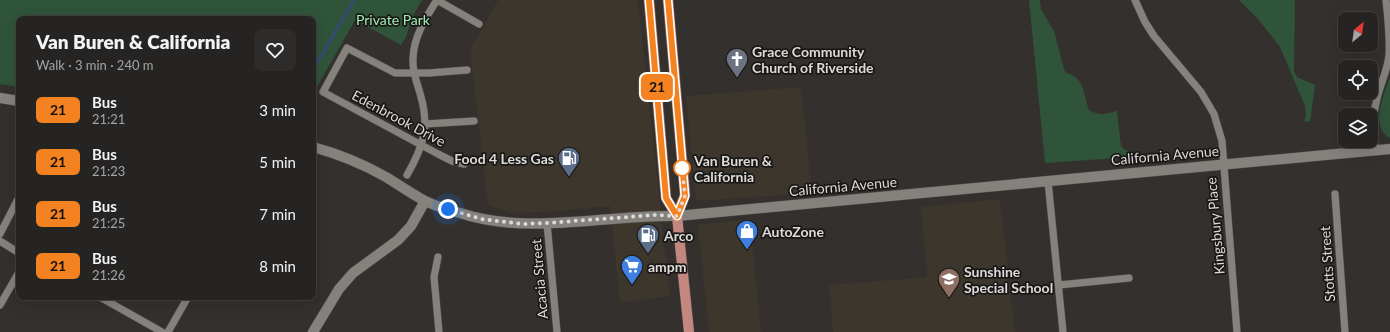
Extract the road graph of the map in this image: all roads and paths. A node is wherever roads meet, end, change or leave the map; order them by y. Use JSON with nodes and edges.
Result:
{"nodes":[{"id":1,"x":437,"y":0,"type":"edge"},
{"id":2,"x":649,"y":0,"type":"edge"},
{"id":3,"x":668,"y":0,"type":"edge"},
{"id":4,"x":1135,"y":0,"type":"edge"},
{"id":5,"x":1386,"y":0,"type":"edge"},
{"id":6,"x":479,"y":24,"type":"dead end"},
{"id":7,"x":467,"y":70,"type":"dead end"},
{"id":8,"x":414,"y":73,"type":"junction"},
{"id":9,"x":0,"y":98,"type":"edge"},
{"id":10,"x":16,"y":101,"type":"edge"},
{"id":11,"x":474,"y":121,"type":"dead end"},
{"id":12,"x":425,"y":124,"type":"junction"},
{"id":13,"x":422,"y":146,"type":"junction"},
{"id":14,"x":316,"y":148,"type":"edge"},
{"id":15,"x":1390,"y":149,"type":"edge"},
{"id":16,"x":1375,"y":150,"type":"junction"},
{"id":17,"x":464,"y":164,"type":"dead end"},
{"id":18,"x":1223,"y":164,"type":"junction"},
{"id":19,"x":407,"y":175,"type":"dead end"},
{"id":20,"x":1048,"y":181,"type":"junction"},
{"id":21,"x":1335,"y":194,"type":"dead end"},
{"id":22,"x":425,"y":201,"type":"junction"},
{"id":23,"x":16,"y":203,"type":"edge"},
{"id":24,"x":677,"y":216,"type":"junction"},
{"id":25,"x":547,"y":223,"type":"junction"},
{"id":26,"x":0,"y":234,"type":"edge"},
{"id":27,"x":0,"y":241,"type":"edge"},
{"id":28,"x":16,"y":251,"type":"edge"},
{"id":29,"x":438,"y":257,"type":"dead end"},
{"id":30,"x":16,"y":277,"type":"edge"},
{"id":31,"x":1129,"y":278,"type":"dead end"},
{"id":32,"x":1059,"y":285,"type":"junction"},
{"id":33,"x":105,"y":300,"type":"edge"},
{"id":34,"x":186,"y":300,"type":"edge"},
{"id":35,"x":0,"y":305,"type":"edge"},
{"id":36,"x":162,"y":332,"type":"edge"},
{"id":37,"x":168,"y":332,"type":"edge"},
{"id":38,"x":313,"y":332,"type":"edge"},
{"id":39,"x":438,"y":332,"type":"edge"},
{"id":40,"x":557,"y":332,"type":"edge"},
{"id":41,"x":689,"y":332,"type":"edge"},
{"id":42,"x":1062,"y":332,"type":"edge"},
{"id":43,"x":1237,"y":332,"type":"edge"},
{"id":44,"x":1345,"y":332,"type":"edge"}],
"edges":[{"from":1,"to":6,"type":"street"},
{"from":1,"to":8,"type":"street"},
{"from":2,"to":24,"type":"main road"},
{"from":3,"to":24,"type":"main road"},
{"from":4,"to":18,"type":"street","name":"Kingsbury Place"},
{"from":5,"to":16,"type":"street"},
{"from":7,"to":8,"type":"street"},
{"from":8,"to":12,"type":"street"},
{"from":8,"to":13,"type":"street","name":"Edenbrook Drive"},
{"from":9,"to":10,"type":"main road"},
{"from":11,"to":12,"type":"street"},
{"from":12,"to":13,"type":"street"},
{"from":13,"to":17,"type":"street","name":"Edenbrook Drive"},
{"from":13,"to":19,"type":"street"},
{"from":14,"to":22,"type":"main road","name":"California Avenue"},
{"from":15,"to":16,"type":"main road","name":"California Avenue"},
{"from":16,"to":18,"type":"main road","name":"California Avenue"},
{"from":18,"to":20,"type":"main road","name":"California Avenue"},
{"from":18,"to":43,"type":"street","name":"Kingsbury Place"},
{"from":20,"to":24,"type":"main road","name":"California Avenue"},
{"from":20,"to":32,"type":"street"},
{"from":21,"to":44,"type":"street","name":"Stotts Street"},
{"from":22,"to":25,"type":"main road","name":"California Avenue"},
{"from":22,"to":38,"type":"main road"},
{"from":23,"to":26,"type":"street"},
{"from":24,"to":25,"type":"main road","name":"California Avenue"},
{"from":24,"to":41,"type":"main road"},
{"from":25,"to":40,"type":"street","name":"Acacia Street"},
{"from":27,"to":28,"type":"street"},
{"from":29,"to":39,"type":"street"},
{"from":30,"to":35,"type":"street"},
{"from":31,"to":32,"type":"street"},
{"from":32,"to":42,"type":"street"},
{"from":33,"to":36,"type":"street"},
{"from":34,"to":37,"type":"street"}]}
